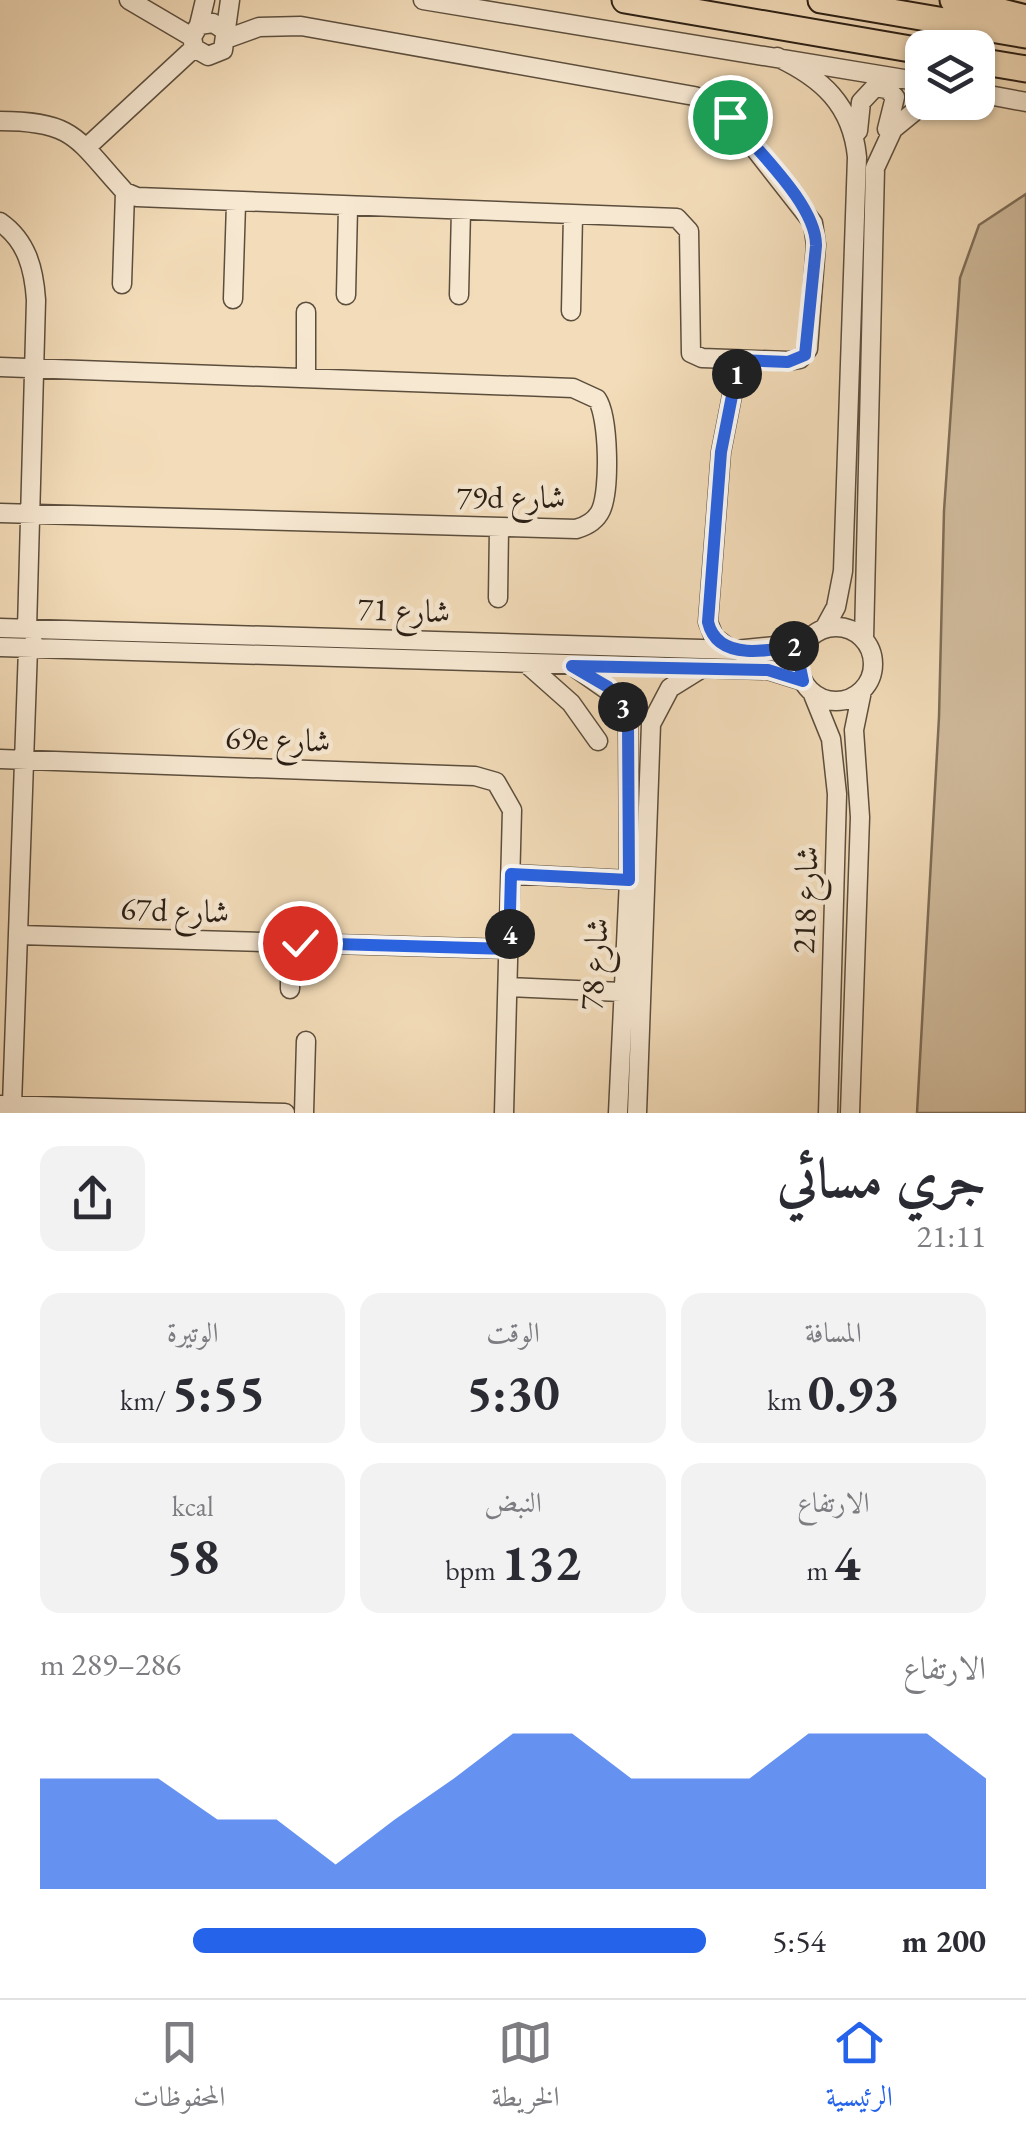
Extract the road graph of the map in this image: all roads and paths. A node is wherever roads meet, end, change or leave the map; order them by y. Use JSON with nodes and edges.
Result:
{"nodes":[{"id":1,"x":129,"y":0,"type":"edge"},
{"id":2,"x":207,"y":0,"type":"edge"},
{"id":3,"x":230,"y":0,"type":"edge"},
{"id":4,"x":423,"y":0,"type":"edge"},
{"id":5,"x":625,"y":0,"type":"edge"},
{"id":6,"x":821,"y":0,"type":"edge"},
{"id":7,"x":952,"y":0,"type":"edge"},
{"id":8,"x":1026,"y":18,"type":"edge"},
{"id":9,"x":207,"y":34,"type":"junction"},
{"id":10,"x":1026,"y":35,"type":"edge"},
{"id":11,"x":905,"y":49,"type":"edge"},
{"id":12,"x":777,"y":56,"type":"junction"},
{"id":13,"x":995,"y":64,"type":"edge"},
{"id":14,"x":1026,"y":69,"type":"edge"},
{"id":15,"x":905,"y":79,"type":"edge"},
{"id":16,"x":995,"y":97,"type":"edge"},
{"id":17,"x":1026,"y":102,"type":"edge"},
{"id":18,"x":905,"y":117,"type":"edge"},
{"id":19,"x":0,"y":120,"type":"edge"},
{"id":20,"x":86,"y":148,"type":"junction"},
{"id":21,"x":880,"y":154,"type":"junction"},
{"id":22,"x":857,"y":157,"type":"junction"},
{"id":23,"x":125,"y":192,"type":"junction"},
{"id":24,"x":236,"y":204,"type":"junction"},
{"id":25,"x":348,"y":207,"type":"junction"},
{"id":26,"x":461,"y":210,"type":"junction"},
{"id":27,"x":573,"y":215,"type":"junction"},
{"id":28,"x":0,"y":222,"type":"edge"},
{"id":29,"x":122,"y":284,"type":"dead end"},
{"id":30,"x":459,"y":294,"type":"dead end"},
{"id":31,"x":346,"y":295,"type":"dead end"},
{"id":32,"x":232,"y":299,"type":"dead end"},
{"id":33,"x":571,"y":311,"type":"dead end"},
{"id":34,"x":306,"y":312,"type":"dead end"},
{"id":35,"x":730,"y":359,"type":"junction"},
{"id":36,"x":0,"y":367,"type":"edge"},
{"id":37,"x":36,"y":368,"type":"junction"},
{"id":38,"x":306,"y":378,"type":"junction"},
{"id":39,"x":0,"y":513,"type":"edge"},
{"id":40,"x":32,"y":514,"type":"junction"},
{"id":41,"x":499,"y":528,"type":"junction"},
{"id":42,"x":498,"y":598,"type":"dead end"},
{"id":43,"x":708,"y":622,"type":"junction"},
{"id":44,"x":0,"y":628,"type":"edge"},
{"id":45,"x":27,"y":628,"type":"junction"},
{"id":46,"x":824,"y":629,"type":"junction"},
{"id":47,"x":116,"y":631,"type":"junction"},
{"id":48,"x":864,"y":640,"type":"junction"},
{"id":49,"x":806,"y":643,"type":"junction"},
{"id":50,"x":0,"y":648,"type":"edge"},
{"id":51,"x":28,"y":648,"type":"junction"},
{"id":52,"x":685,"y":648,"type":"junction"},
{"id":53,"x":735,"y":650,"type":"junction"},
{"id":54,"x":528,"y":664,"type":"junction"},
{"id":55,"x":572,"y":666,"type":"junction"},
{"id":56,"x":700,"y":669,"type":"junction"},
{"id":57,"x":808,"y":686,"type":"junction"},
{"id":58,"x":862,"y":691,"type":"junction"},
{"id":59,"x":598,"y":741,"type":"dead end"},
{"id":60,"x":0,"y":759,"type":"edge"},
{"id":61,"x":24,"y":760,"type":"junction"},
{"id":62,"x":511,"y":874,"type":"junction"},
{"id":63,"x":629,"y":880,"type":"junction"},
{"id":64,"x":624,"y":929,"type":"junction"},
{"id":65,"x":19,"y":935,"type":"junction"},
{"id":66,"x":290,"y":943,"type":"junction"},
{"id":67,"x":509,"y":949,"type":"junction"},
{"id":68,"x":642,"y":986,"type":"junction"},
{"id":69,"x":508,"y":987,"type":"junction"},
{"id":70,"x":290,"y":989,"type":"dead end"},
{"id":71,"x":621,"y":992,"type":"junction"},
{"id":72,"x":306,"y":1041,"type":"dead end"},
{"id":73,"x":618,"y":1061,"type":"junction"},
{"id":74,"x":4,"y":1107,"type":"edge"},
{"id":75,"x":103,"y":1110,"type":"edge"},
{"id":76,"x":212,"y":1112,"type":"edge"},
{"id":77,"x":285,"y":1113,"type":"edge"},
{"id":78,"x":304,"y":1113,"type":"edge"},
{"id":79,"x":504,"y":1113,"type":"edge"},
{"id":80,"x":618,"y":1113,"type":"edge"},
{"id":81,"x":635,"y":1113,"type":"edge"},
{"id":82,"x":828,"y":1113,"type":"edge"},
{"id":83,"x":850,"y":1113,"type":"edge"}],
"edges":[{"from":1,"to":9,"type":"street"},
{"from":2,"to":9,"type":"street"},
{"from":3,"to":9,"type":"street"},
{"from":4,"to":12,"type":"street"},
{"from":5,"to":11,"type":"highway"},
{"from":6,"to":10,"type":"highway"},
{"from":7,"to":8,"type":"highway"},
{"from":9,"to":20,"type":"street"},
{"from":9,"to":35,"type":"street"},
{"from":12,"to":15,"type":"street"},
{"from":12,"to":22,"type":"street"},
{"from":13,"to":14,"type":"highway"},
{"from":16,"to":17,"type":"street"},
{"from":18,"to":21,"type":"street"},
{"from":19,"to":20,"type":"street"},
{"from":20,"to":23,"type":"street"},
{"from":21,"to":22,"type":"street"},
{"from":21,"to":48,"type":"street"},
{"from":22,"to":46,"type":"street"},
{"from":23,"to":24,"type":"street"},
{"from":23,"to":29,"type":"street"},
{"from":24,"to":25,"type":"street"},
{"from":24,"to":32,"type":"street"},
{"from":25,"to":26,"type":"street"},
{"from":25,"to":31,"type":"street"},
{"from":26,"to":27,"type":"street"},
{"from":26,"to":30,"type":"street"},
{"from":27,"to":33,"type":"street"},
{"from":27,"to":35,"type":"street"},
{"from":28,"to":37,"type":"street"},
{"from":34,"to":38,"type":"street"},
{"from":35,"to":43,"type":"street"},
{"from":36,"to":37,"type":"street","name":"79d شارع"},
{"from":37,"to":38,"type":"street","name":"79d شارع"},
{"from":37,"to":40,"type":"street"},
{"from":38,"to":41,"type":"street","name":"79d شارع"},
{"from":39,"to":40,"type":"street","name":"79d شارع"},
{"from":40,"to":41,"type":"street","name":"79d شارع"},
{"from":40,"to":45,"type":"street"},
{"from":41,"to":42,"type":"street"},
{"from":43,"to":52,"type":"street"},
{"from":43,"to":53,"type":"street"},
{"from":44,"to":45,"type":"street","name":"شارع 71"},
{"from":45,"to":47,"type":"street","name":"شارع 71"},
{"from":46,"to":48,"type":"street"},
{"from":46,"to":49,"type":"street"},
{"from":47,"to":51,"type":"street"},
{"from":47,"to":52,"type":"street","name":"شارع 71"},
{"from":48,"to":58,"type":"street"},
{"from":49,"to":53,"type":"street","name":"شارع 71"},
{"from":49,"to":57,"type":"street"},
{"from":50,"to":51,"type":"street","name":"شارع 71"},
{"from":51,"to":54,"type":"street","name":"شارع 71"},
{"from":51,"to":61,"type":"street"},
{"from":52,"to":53,"type":"street","name":"شارع 71"},
{"from":54,"to":55,"type":"street","name":"شارع 71"},
{"from":54,"to":59,"type":"street"},
{"from":55,"to":56,"type":"street","name":"شارع 71"},
{"from":55,"to":63,"type":"street","name":"شارع 78"},
{"from":56,"to":57,"type":"street","name":"شارع 71"},
{"from":56,"to":68,"type":"street","name":"شارع 78"},
{"from":57,"to":58,"type":"street"},
{"from":57,"to":82,"type":"street","name":"شارع 218"},
{"from":58,"to":83,"type":"street"},
{"from":60,"to":61,"type":"street","name":"69e شارع"},
{"from":61,"to":62,"type":"street","name":"69e شارع"},
{"from":61,"to":65,"type":"street"},
{"from":62,"to":63,"type":"street"},
{"from":62,"to":67,"type":"street"},
{"from":63,"to":64,"type":"street","name":"شارع 78"},
{"from":64,"to":68,"type":"street"},
{"from":64,"to":71,"type":"street","name":"شارع 78"},
{"from":65,"to":66,"type":"street","name":"67d شارع"},
{"from":65,"to":74,"type":"street"},
{"from":66,"to":67,"type":"street","name":"67d شارع"},
{"from":66,"to":70,"type":"street"},
{"from":67,"to":69,"type":"street"},
{"from":68,"to":81,"type":"street","name":"شارع 78"},
{"from":69,"to":71,"type":"street"},
{"from":69,"to":79,"type":"street"},
{"from":71,"to":73,"type":"street","name":"شارع 78"},
{"from":72,"to":78,"type":"street"},
{"from":73,"to":80,"type":"street","name":"شارع 78"},
{"from":73,"to":81,"type":"street"},
{"from":74,"to":75,"type":"street"},
{"from":75,"to":76,"type":"street"},
{"from":76,"to":77,"type":"street"}]}
